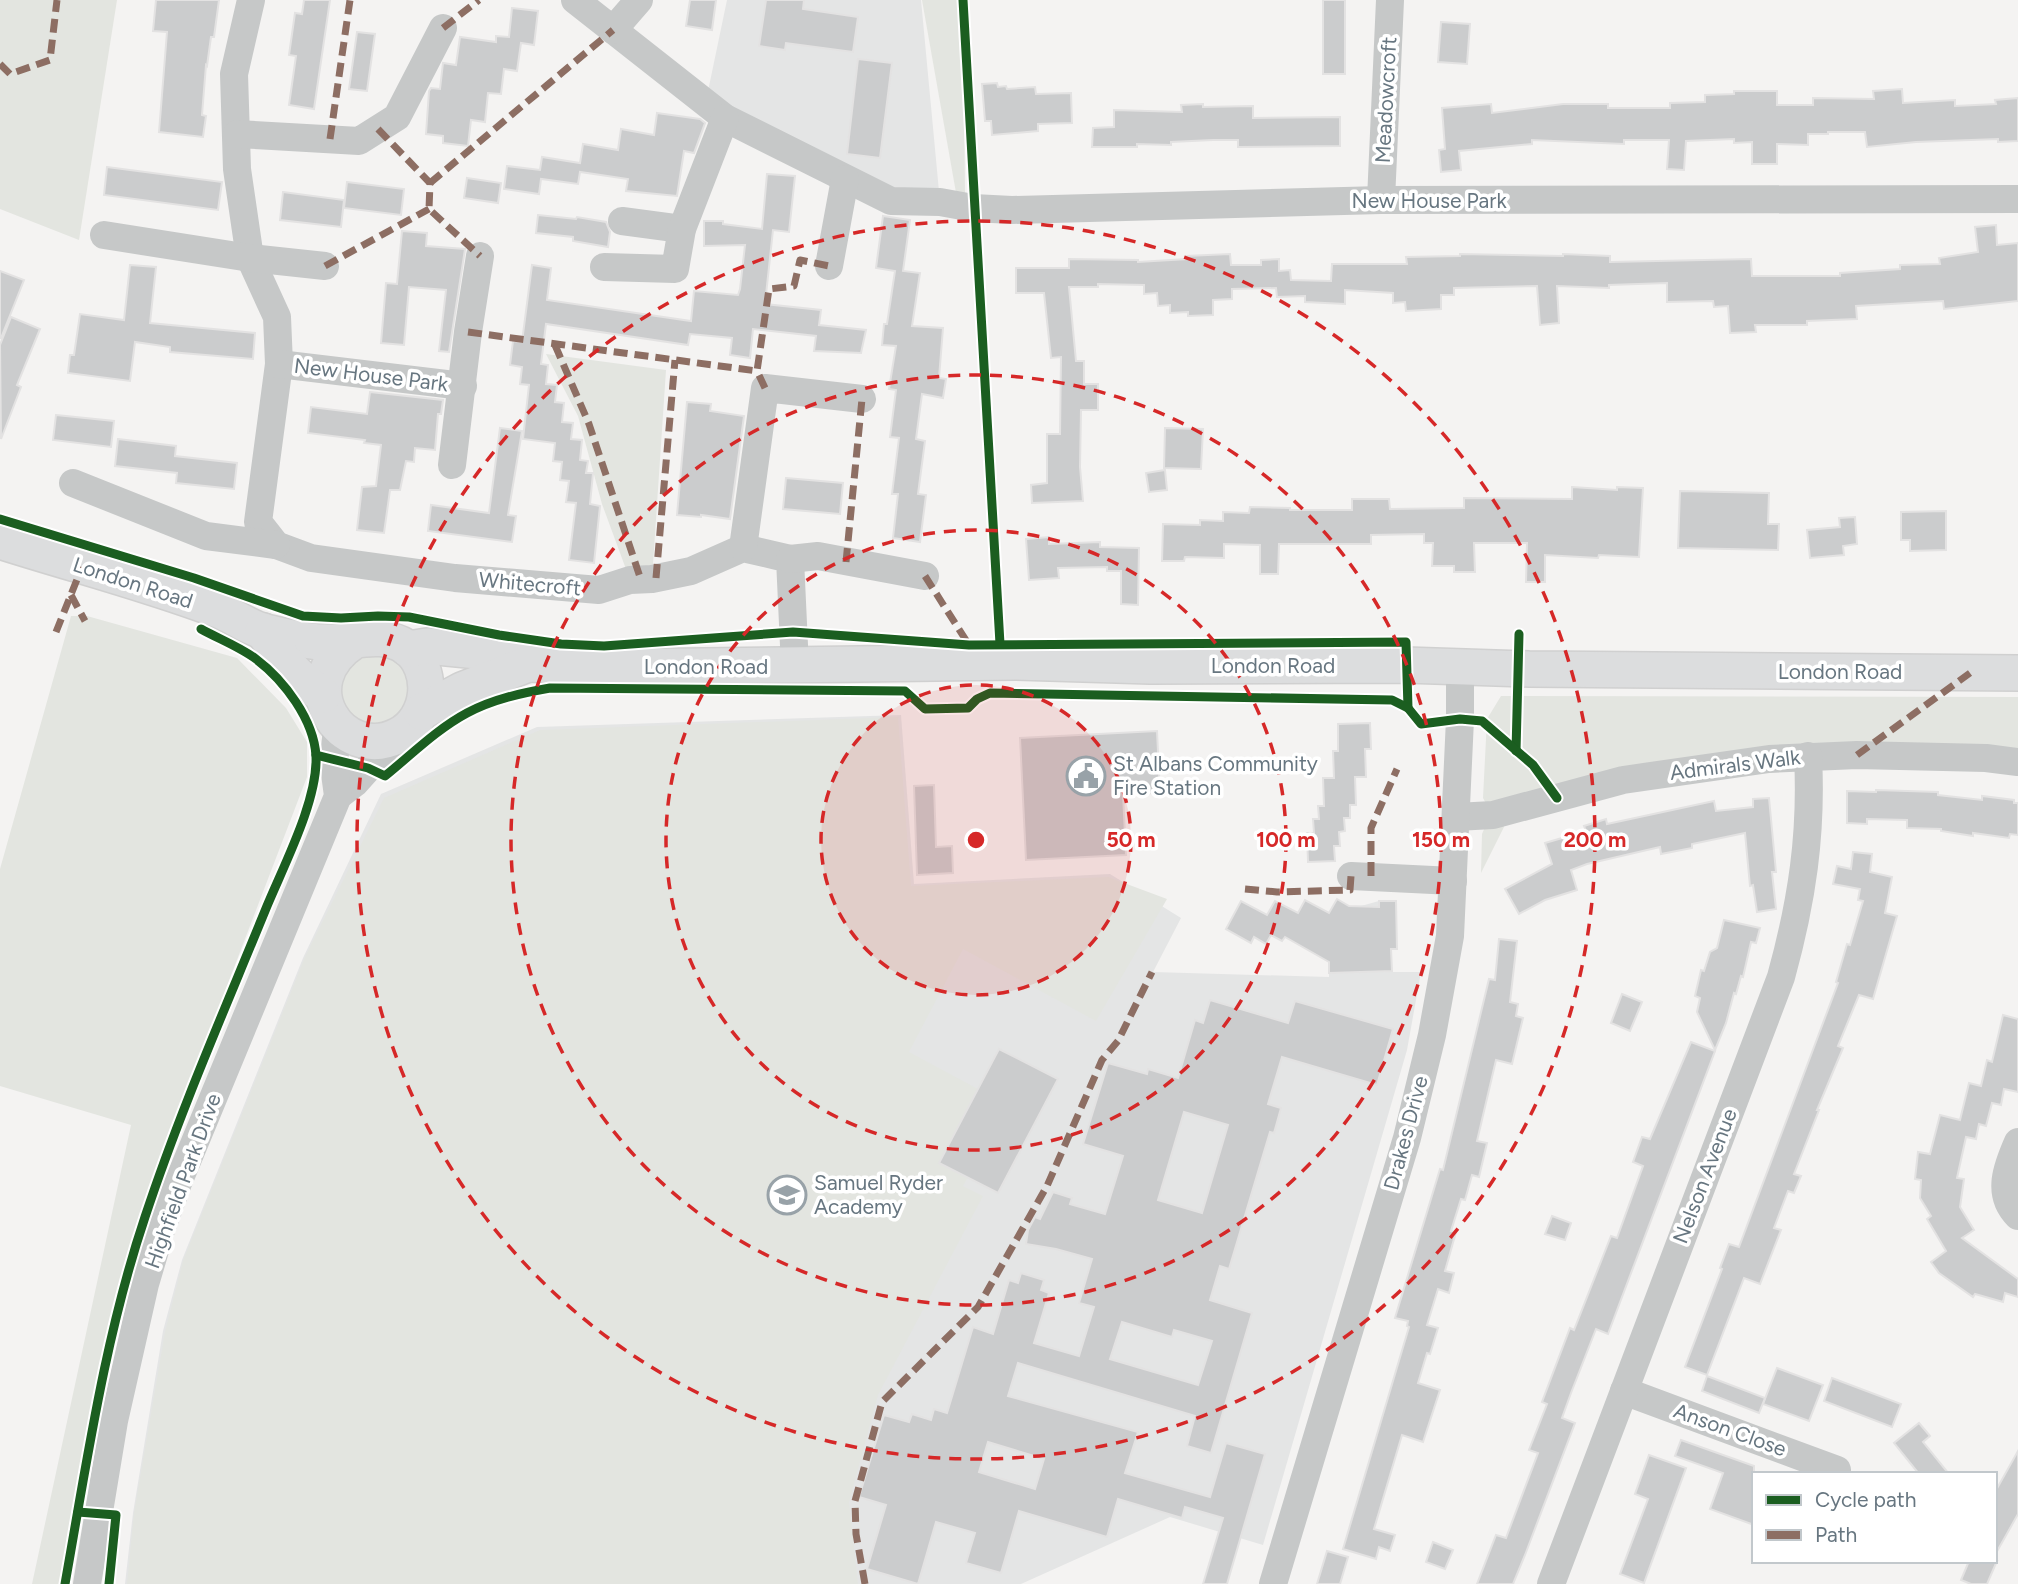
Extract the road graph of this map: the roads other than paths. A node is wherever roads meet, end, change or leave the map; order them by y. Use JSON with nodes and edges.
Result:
{"nodes":[{"id":1,"x":251,"y":0,"type":"edge"},
{"id":2,"x":575,"y":0,"type":"edge"},
{"id":3,"x":639,"y":0,"type":"edge"},
{"id":4,"x":1390,"y":0,"type":"edge"},
{"id":5,"x":443,"y":28,"type":"dead end"},
{"id":6,"x":613,"y":30,"type":"junction"},
{"id":7,"x":725,"y":118,"type":"junction"},
{"id":8,"x":237,"y":134,"type":"junction"},
{"id":9,"x":845,"y":179,"type":"junction"},
{"id":10,"x":2018,"y":199,"type":"edge"},
{"id":11,"x":1381,"y":201,"type":"junction"},
{"id":12,"x":622,"y":221,"type":"dead end"},
{"id":13,"x":682,"y":229,"type":"junction"},
{"id":14,"x":104,"y":235,"type":"dead end"},
{"id":15,"x":480,"y":256,"type":"dead end"},
{"id":16,"x":250,"y":258,"type":"junction"},
{"id":17,"x":325,"y":266,"type":"dead end"},
{"id":18,"x":829,"y":266,"type":"dead end"},
{"id":19,"x":604,"y":267,"type":"dead end"},
{"id":20,"x":279,"y":364,"type":"junction"},
{"id":21,"x":463,"y":386,"type":"junction"},
{"id":22,"x":862,"y":399,"type":"dead end"},
{"id":23,"x":452,"y":465,"type":"dead end"},
{"id":24,"x":73,"y":483,"type":"dead end"},
{"id":25,"x":0,"y":541,"type":"edge"},
{"id":26,"x":276,"y":545,"type":"junction"},
{"id":27,"x":743,"y":548,"type":"junction"},
{"id":28,"x":790,"y":559,"type":"junction"},
{"id":29,"x":925,"y":576,"type":"dead end"},
{"id":30,"x":263,"y":631,"type":"junction"},
{"id":31,"x":354,"y":641,"type":"junction"},
{"id":32,"x":408,"y":649,"type":"junction"},
{"id":33,"x":528,"y":664,"type":"junction"},
{"id":34,"x":795,"y":667,"type":"junction"},
{"id":35,"x":1460,"y":668,"type":"junction"},
{"id":36,"x":2018,"y":673,"type":"edge"},
{"id":37,"x":323,"y":695,"type":"junction"},
{"id":38,"x":421,"y":712,"type":"junction"},
{"id":39,"x":338,"y":726,"type":"junction"},
{"id":40,"x":397,"y":736,"type":"junction"},
{"id":41,"x":1808,"y":756,"type":"junction"},
{"id":42,"x":2018,"y":762,"type":"edge"},
{"id":43,"x":338,"y":796,"type":"junction"},
{"id":44,"x":1456,"y":817,"type":"junction"},
{"id":45,"x":1350,"y":876,"type":"dead end"},
{"id":46,"x":1453,"y":881,"type":"junction"},
{"id":47,"x":2018,"y":1142,"type":"edge"},
{"id":48,"x":2018,"y":1216,"type":"edge"},
{"id":49,"x":1624,"y":1391,"type":"junction"},
{"id":50,"x":1837,"y":1470,"type":"dead end"},
{"id":51,"x":87,"y":1584,"type":"edge"},
{"id":52,"x":1273,"y":1584,"type":"edge"},
{"id":53,"x":1551,"y":1584,"type":"edge"}],
"edges":[{"from":1,"to":8,"type":"street","name":"New House Park"},
{"from":2,"to":6,"type":"street","name":"New House Park"},
{"from":3,"to":6,"type":"street"},
{"from":4,"to":11,"type":"street","name":"Meadowcroft"},
{"from":5,"to":8,"type":"street"},
{"from":6,"to":7,"type":"street","name":"New House Park"},
{"from":7,"to":9,"type":"street","name":"New House Park"},
{"from":7,"to":13,"type":"street"},
{"from":8,"to":16,"type":"street","name":"New House Park"},
{"from":9,"to":11,"type":"street","name":"New House Park"},
{"from":9,"to":18,"type":"street"},
{"from":10,"to":11,"type":"street","name":"New House Park"},
{"from":12,"to":13,"type":"street"},
{"from":13,"to":19,"type":"street"},
{"from":14,"to":16,"type":"street"},
{"from":15,"to":21,"type":"street","name":"New House Park"},
{"from":16,"to":17,"type":"street"},
{"from":16,"to":20,"type":"street","name":"New House Park"},
{"from":20,"to":21,"type":"street","name":"New House Park"},
{"from":20,"to":26,"type":"street","name":"New House Park"},
{"from":21,"to":23,"type":"street","name":"New House Park"},
{"from":22,"to":27,"type":"street"},
{"from":24,"to":26,"type":"street"},
{"from":25,"to":30,"type":"main road","name":"London Road"},
{"from":26,"to":27,"type":"street","name":"Whitecroft"},
{"from":27,"to":28,"type":"street"},
{"from":28,"to":29,"type":"street"},
{"from":28,"to":34,"type":"street"},
{"from":30,"to":31,"type":"main road","name":"London Road"},
{"from":30,"to":37,"type":"main road"},
{"from":31,"to":32,"type":"main road","name":"London Road"},
{"from":31,"to":37,"type":"main road"},
{"from":32,"to":33,"type":"main road","name":"London Road"},
{"from":32,"to":38,"type":"main road"},
{"from":33,"to":34,"type":"main road","name":"London Road"},
{"from":33,"to":38,"type":"main road","name":"London Road"},
{"from":34,"to":35,"type":"main road","name":"London Road"},
{"from":35,"to":36,"type":"main road","name":"London Road"},
{"from":35,"to":44,"type":"street","name":"Drakes Drive"},
{"from":37,"to":39,"type":"main road"},
{"from":38,"to":40,"type":"main road","name":"London Road"},
{"from":39,"to":40,"type":"main road"},
{"from":39,"to":43,"type":"street","name":"Highfield Park Drive"},
{"from":40,"to":43,"type":"street","name":"Highfield Park Drive"},
{"from":41,"to":42,"type":"street","name":"Admirals Walk"},
{"from":41,"to":44,"type":"street","name":"Admirals Walk"},
{"from":41,"to":49,"type":"street","name":"Nelson Avenue"},
{"from":43,"to":51,"type":"street","name":"Highfield Park Drive"},
{"from":44,"to":46,"type":"street","name":"Drakes Drive"},
{"from":45,"to":46,"type":"street"},
{"from":46,"to":52,"type":"street","name":"Drakes Drive"},
{"from":47,"to":48,"type":"street"},
{"from":49,"to":50,"type":"street","name":"Anson Close"},
{"from":49,"to":53,"type":"street","name":"Nelson Avenue"}]}
